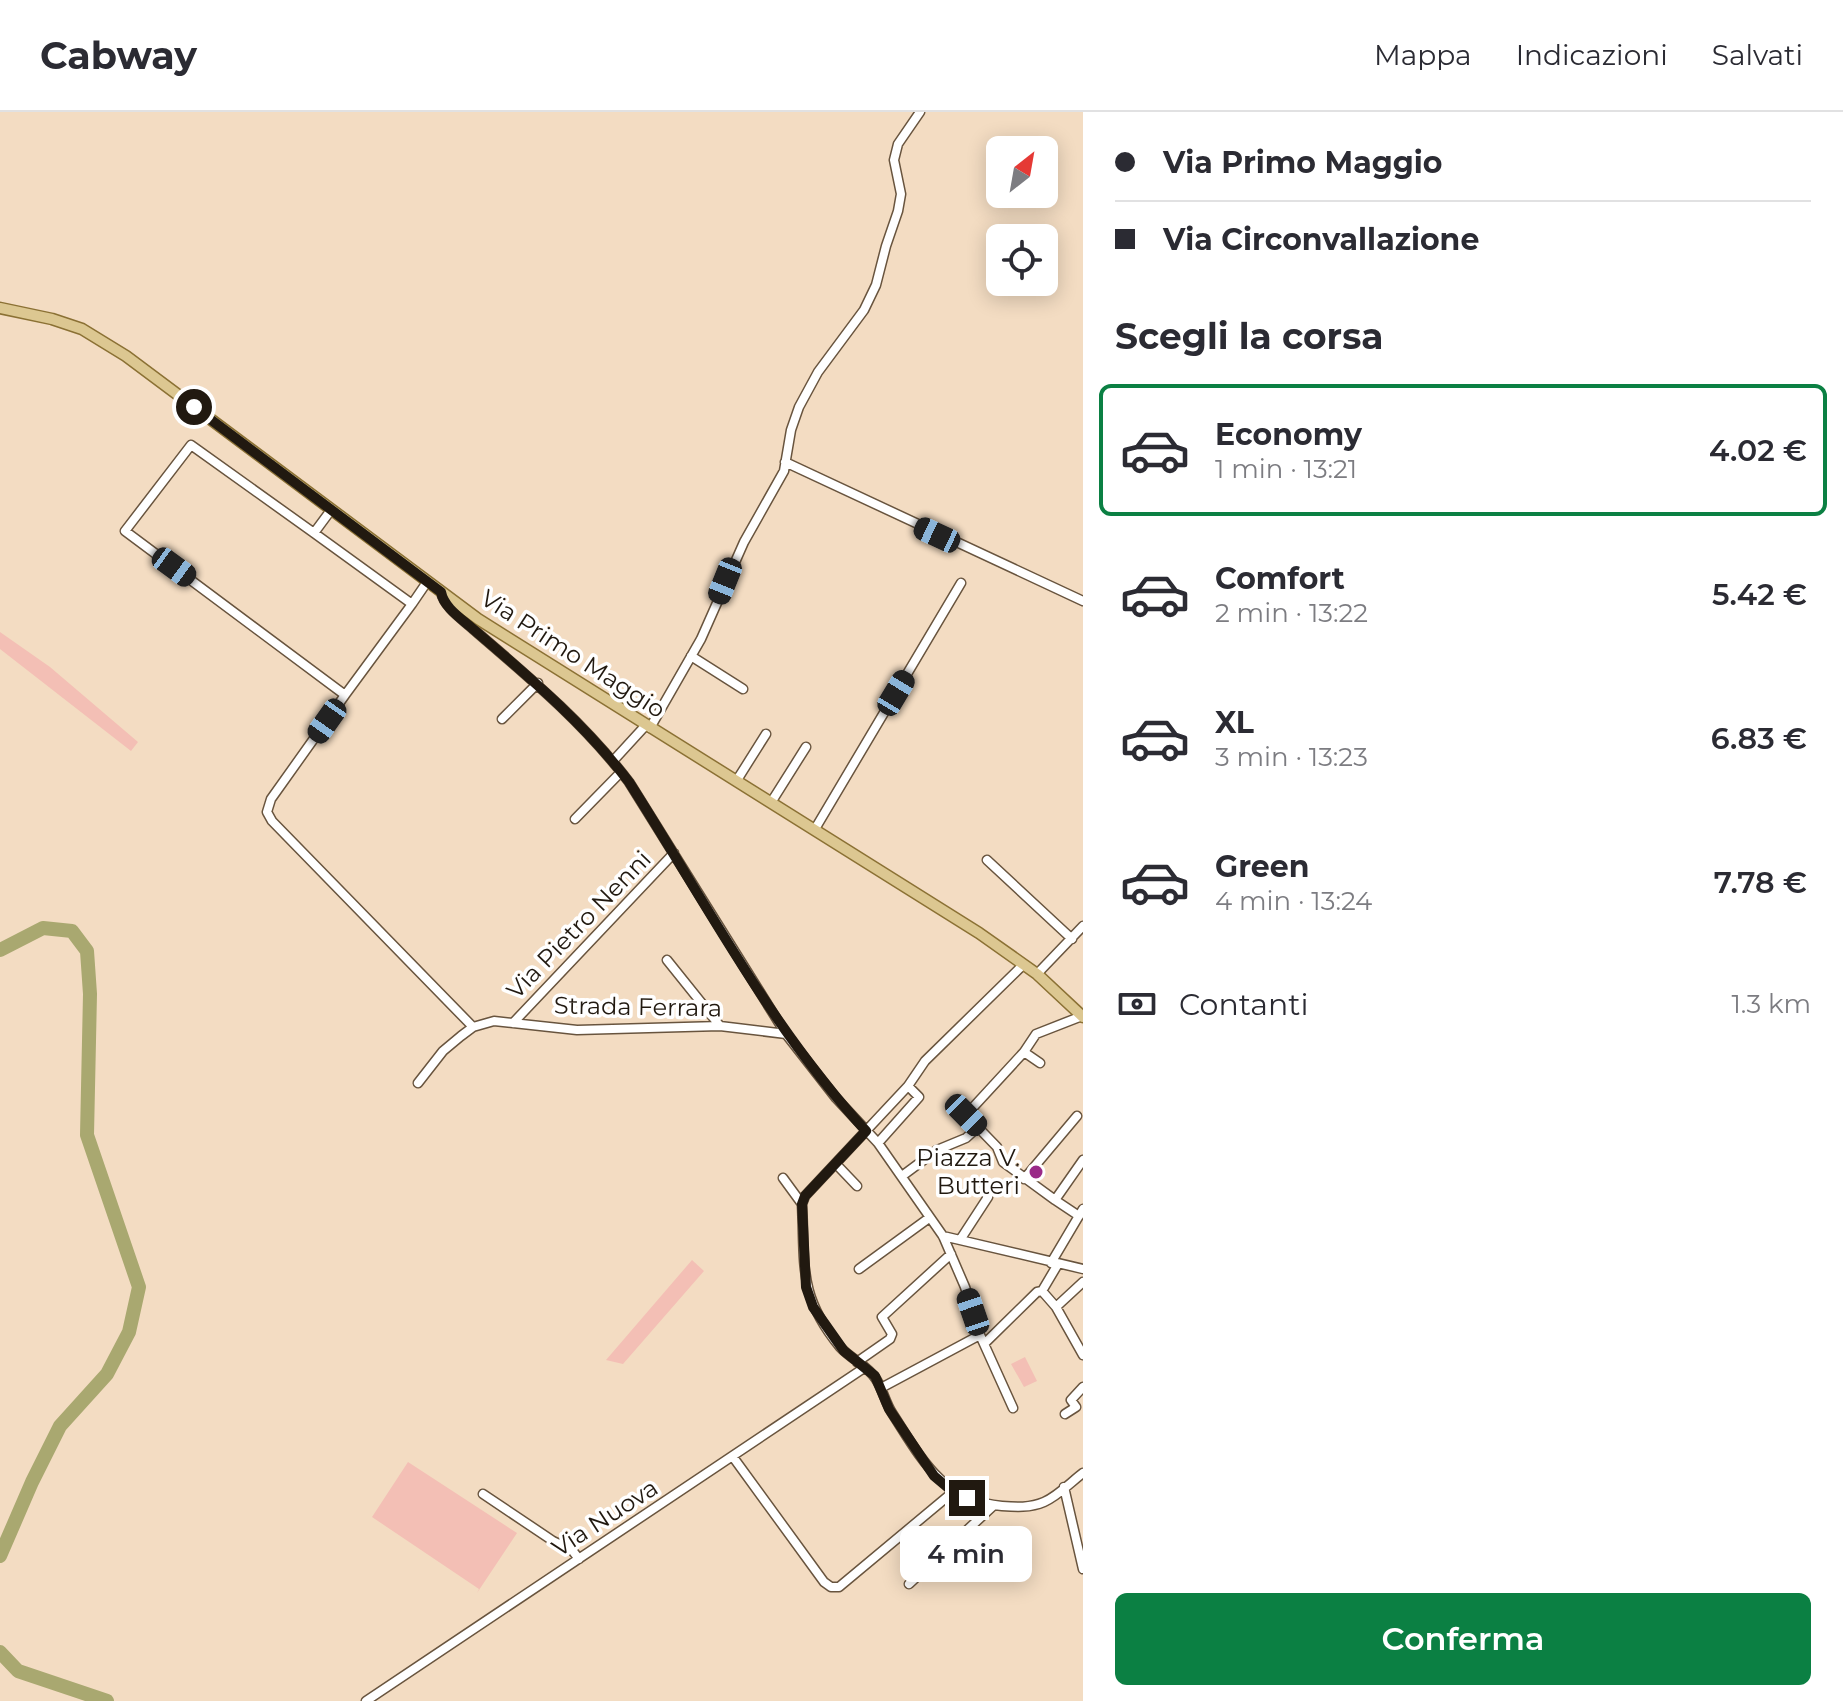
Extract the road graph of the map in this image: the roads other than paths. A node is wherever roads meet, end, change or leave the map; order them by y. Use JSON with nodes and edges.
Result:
{"nodes":[{"id":1,"x":920,"y":112,"type":"edge"},
{"id":2,"x":0,"y":308,"type":"edge"},
{"id":3,"x":785,"y":462,"type":"junction"},
{"id":4,"x":331,"y":510,"type":"junction"},
{"id":5,"x":314,"y":533,"type":"junction"},
{"id":6,"x":427,"y":582,"type":"junction"},
{"id":7,"x":961,"y":583,"type":"dead end"},
{"id":8,"x":441,"y":592,"type":"junction"},
{"id":9,"x":1083,"y":601,"type":"edge"},
{"id":10,"x":412,"y":604,"type":"junction"},
{"id":11,"x":527,"y":652,"type":"junction"},
{"id":12,"x":691,"y":656,"type":"junction"},
{"id":13,"x":528,"y":674,"type":"junction"},
{"id":14,"x":538,"y":683,"type":"junction"},
{"id":15,"x":743,"y":689,"type":"dead end"},
{"id":16,"x":345,"y":695,"type":"junction"},
{"id":17,"x":502,"y":719,"type":"dead end"},
{"id":18,"x":648,"y":727,"type":"junction"},
{"id":19,"x":766,"y":734,"type":"dead end"},
{"id":20,"x":806,"y":747,"type":"dead end"},
{"id":21,"x":613,"y":761,"type":"junction"},
{"id":22,"x":621,"y":772,"type":"junction"},
{"id":23,"x":737,"y":780,"type":"junction"},
{"id":24,"x":772,"y":801,"type":"junction"},
{"id":25,"x":575,"y":819,"type":"dead end"},
{"id":26,"x":815,"y":829,"type":"junction"},
{"id":27,"x":674,"y":853,"type":"junction"},
{"id":28,"x":987,"y":860,"type":"dead end"},
{"id":29,"x":1083,"y":926,"type":"edge"},
{"id":30,"x":1072,"y":939,"type":"junction"},
{"id":31,"x":667,"y":960,"type":"dead end"},
{"id":32,"x":1023,"y":965,"type":"junction"},
{"id":33,"x":1037,"y":974,"type":"junction"},
{"id":34,"x":1083,"y":1017,"type":"edge"},
{"id":35,"x":513,"y":1023,"type":"junction"},
{"id":36,"x":720,"y":1026,"type":"junction"},
{"id":37,"x":473,"y":1027,"type":"junction"},
{"id":38,"x":786,"y":1034,"type":"junction"},
{"id":39,"x":1024,"y":1052,"type":"junction"},
{"id":40,"x":1040,"y":1063,"type":"dead end"},
{"id":41,"x":418,"y":1083,"type":"dead end"},
{"id":42,"x":908,"y":1086,"type":"junction"},
{"id":43,"x":1077,"y":1116,"type":"dead end"},
{"id":44,"x":978,"y":1127,"type":"junction"},
{"id":45,"x":866,"y":1131,"type":"junction"},
{"id":46,"x":878,"y":1143,"type":"junction"},
{"id":47,"x":1083,"y":1160,"type":"edge"},
{"id":48,"x":836,"y":1164,"type":"junction"},
{"id":49,"x":902,"y":1176,"type":"junction"},
{"id":50,"x":783,"y":1178,"type":"dead end"},
{"id":51,"x":1024,"y":1179,"type":"junction"},
{"id":52,"x":857,"y":1186,"type":"dead end"},
{"id":53,"x":988,"y":1197,"type":"dead end"},
{"id":54,"x":1056,"y":1197,"type":"junction"},
{"id":55,"x":802,"y":1204,"type":"junction"},
{"id":56,"x":1081,"y":1212,"type":"edge"},
{"id":57,"x":929,"y":1218,"type":"junction"},
{"id":58,"x":943,"y":1236,"type":"junction"},
{"id":59,"x":960,"y":1240,"type":"junction"},
{"id":60,"x":951,"y":1254,"type":"junction"},
{"id":61,"x":1054,"y":1264,"type":"junction"},
{"id":62,"x":859,"y":1269,"type":"dead end"},
{"id":63,"x":1083,"y":1269,"type":"edge"},
{"id":64,"x":1083,"y":1282,"type":"edge"},
{"id":65,"x":1042,"y":1291,"type":"junction"},
{"id":66,"x":1056,"y":1307,"type":"junction"},
{"id":67,"x":982,"y":1339,"type":"junction"},
{"id":68,"x":1083,"y":1355,"type":"edge"},
{"id":69,"x":861,"y":1365,"type":"junction"},
{"id":70,"x":1083,"y":1387,"type":"edge"},
{"id":71,"x":881,"y":1388,"type":"junction"},
{"id":72,"x":1013,"y":1408,"type":"dead end"},
{"id":73,"x":1065,"y":1414,"type":"dead end"},
{"id":74,"x":733,"y":1457,"type":"junction"},
{"id":75,"x":1083,"y":1473,"type":"edge"},
{"id":76,"x":1064,"y":1487,"type":"junction"},
{"id":77,"x":953,"y":1492,"type":"junction"},
{"id":78,"x":483,"y":1494,"type":"dead end"},
{"id":79,"x":993,"y":1506,"type":"junction"},
{"id":80,"x":579,"y":1559,"type":"junction"},
{"id":81,"x":1083,"y":1569,"type":"edge"},
{"id":82,"x":909,"y":1584,"type":"dead end"},
{"id":83,"x":366,"y":1701,"type":"edge"}],
"edges":[{"from":1,"to":3,"type":"street"},
{"from":2,"to":4,"type":"main road","name":"Via Primo Maggio"},
{"from":3,"to":9,"type":"street"},
{"from":3,"to":12,"type":"street"},
{"from":4,"to":5,"type":"street"},
{"from":4,"to":6,"type":"main road","name":"Via Primo Maggio"},
{"from":5,"to":10,"type":"street"},
{"from":5,"to":16,"type":"street"},
{"from":6,"to":8,"type":"main road","name":"Via Primo Maggio"},
{"from":6,"to":10,"type":"street"},
{"from":7,"to":26,"type":"street"},
{"from":8,"to":11,"type":"main road","name":"Via Primo Maggio"},
{"from":8,"to":13,"type":"street"},
{"from":10,"to":16,"type":"street"},
{"from":11,"to":13,"type":"street"},
{"from":11,"to":18,"type":"main road","name":"Via Primo Maggio"},
{"from":12,"to":15,"type":"street"},
{"from":12,"to":18,"type":"street"},
{"from":13,"to":14,"type":"street"},
{"from":14,"to":17,"type":"street"},
{"from":14,"to":21,"type":"street"},
{"from":16,"to":37,"type":"street"},
{"from":18,"to":21,"type":"street"},
{"from":18,"to":23,"type":"main road","name":"Via Primo Maggio"},
{"from":19,"to":23,"type":"street"},
{"from":20,"to":24,"type":"street"},
{"from":21,"to":22,"type":"street"},
{"from":22,"to":25,"type":"street"},
{"from":22,"to":27,"type":"street"},
{"from":23,"to":24,"type":"main road","name":"Via Primo Maggio"},
{"from":24,"to":26,"type":"main road","name":"Via Primo Maggio"},
{"from":26,"to":32,"type":"main road","name":"Via Primo Maggio"},
{"from":27,"to":35,"type":"street","name":"Via Pietro Nenni"},
{"from":27,"to":38,"type":"street"},
{"from":28,"to":30,"type":"street"},
{"from":29,"to":30,"type":"street"},
{"from":30,"to":33,"type":"street"},
{"from":31,"to":36,"type":"street"},
{"from":32,"to":33,"type":"main road","name":"Via Primo Maggio"},
{"from":32,"to":42,"type":"street"},
{"from":33,"to":34,"type":"main road","name":"Via Primo Maggio"},
{"from":34,"to":39,"type":"street"},
{"from":35,"to":36,"type":"street","name":"Strada Ferrara"},
{"from":35,"to":37,"type":"street","name":"Strada Ferrara"},
{"from":36,"to":38,"type":"street","name":"Strada Ferrara"},
{"from":37,"to":41,"type":"street"},
{"from":38,"to":45,"type":"street"},
{"from":39,"to":40,"type":"street"},
{"from":39,"to":44,"type":"street"},
{"from":42,"to":45,"type":"street"},
{"from":42,"to":46,"type":"street"},
{"from":43,"to":51,"type":"street"},
{"from":44,"to":49,"type":"street"},
{"from":44,"to":51,"type":"street"},
{"from":45,"to":46,"type":"street"},
{"from":45,"to":48,"type":"street"},
{"from":46,"to":49,"type":"street"},
{"from":47,"to":54,"type":"street"},
{"from":48,"to":52,"type":"street"},
{"from":48,"to":55,"type":"street"},
{"from":49,"to":57,"type":"street"},
{"from":50,"to":55,"type":"street"},
{"from":51,"to":54,"type":"street"},
{"from":53,"to":59,"type":"street"},
{"from":54,"to":56,"type":"street"},
{"from":55,"to":69,"type":"street"},
{"from":56,"to":61,"type":"street"},
{"from":57,"to":58,"type":"street"},
{"from":57,"to":62,"type":"street"},
{"from":58,"to":59,"type":"street"},
{"from":58,"to":60,"type":"street"},
{"from":59,"to":61,"type":"street"},
{"from":60,"to":67,"type":"street"},
{"from":60,"to":69,"type":"street","name":"Via Nuova"},
{"from":61,"to":63,"type":"street"},
{"from":61,"to":65,"type":"street"},
{"from":64,"to":66,"type":"street"},
{"from":65,"to":66,"type":"street"},
{"from":65,"to":67,"type":"street"},
{"from":66,"to":68,"type":"street"},
{"from":67,"to":71,"type":"street"},
{"from":67,"to":72,"type":"street"},
{"from":69,"to":71,"type":"street"},
{"from":69,"to":74,"type":"street","name":"Via Nuova"},
{"from":70,"to":73,"type":"street"},
{"from":71,"to":77,"type":"street"},
{"from":74,"to":77,"type":"street"},
{"from":74,"to":80,"type":"street","name":"Via Nuova"},
{"from":75,"to":76,"type":"street"},
{"from":76,"to":79,"type":"street"},
{"from":76,"to":81,"type":"street"},
{"from":77,"to":79,"type":"street"},
{"from":78,"to":80,"type":"street"},
{"from":79,"to":82,"type":"street"},
{"from":80,"to":83,"type":"street","name":"Via Nuova"}]}
